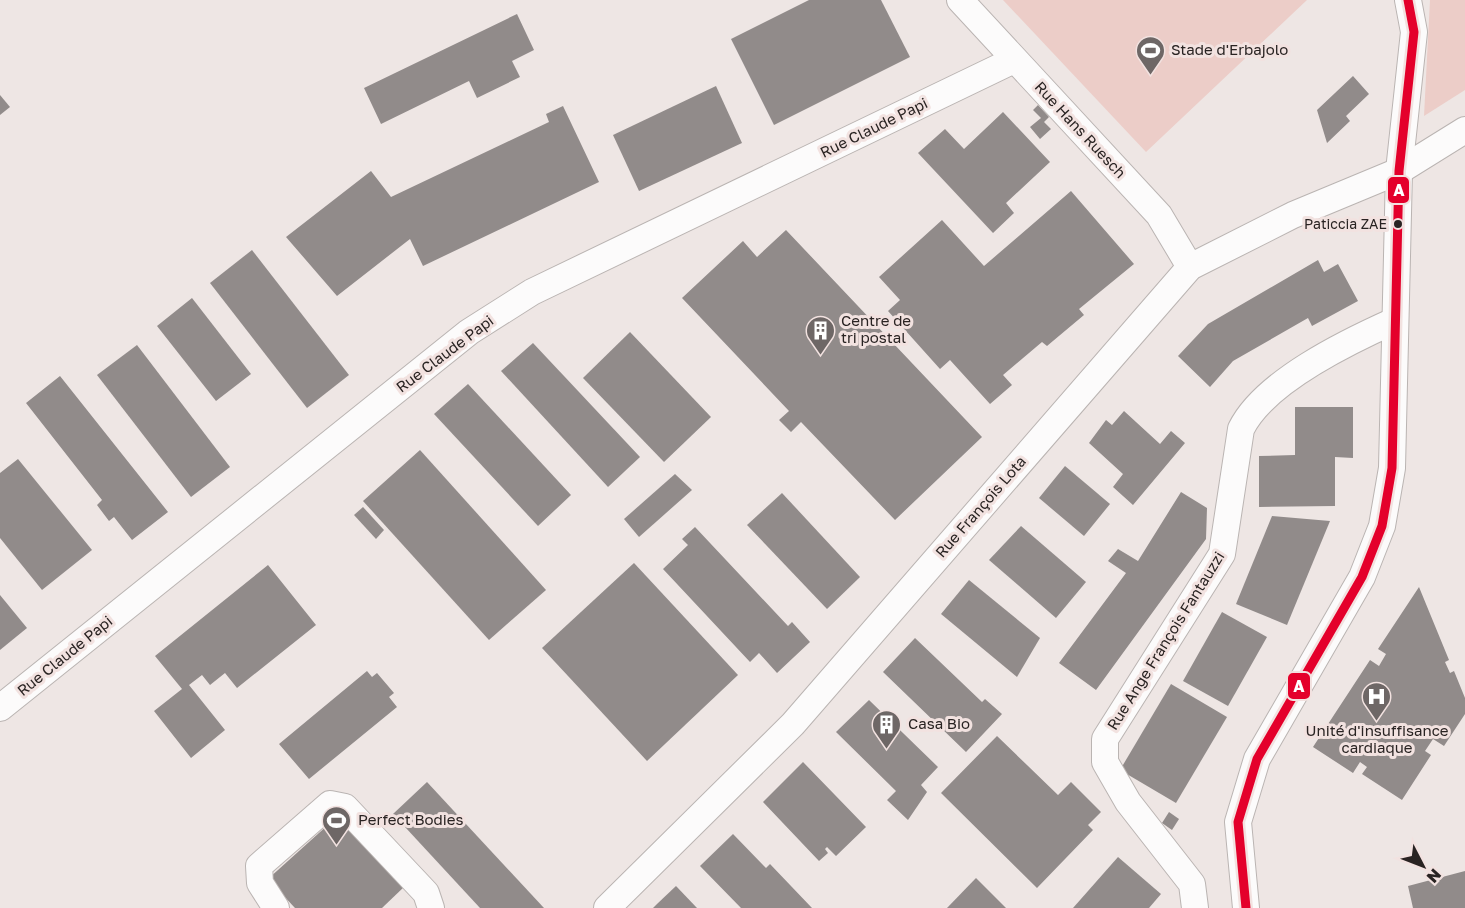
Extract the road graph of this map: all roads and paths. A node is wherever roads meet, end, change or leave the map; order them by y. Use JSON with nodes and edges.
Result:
{"nodes":[{"id":1,"x":960,"y":0,"type":"edge"},
{"id":2,"x":1408,"y":0,"type":"edge"},
{"id":3,"x":1014,"y":60,"type":"junction"},
{"id":4,"x":1465,"y":130,"type":"edge"},
{"id":5,"x":1399,"y":171,"type":"junction"},
{"id":6,"x":1190,"y":267,"type":"junction"},
{"id":7,"x":1394,"y":321,"type":"junction"},
{"id":8,"x":0,"y":708,"type":"edge"},
{"id":9,"x":276,"y":908,"type":"edge"},
{"id":10,"x":431,"y":908,"type":"edge"},
{"id":11,"x":607,"y":908,"type":"edge"},
{"id":12,"x":1195,"y":908,"type":"edge"},
{"id":13,"x":1246,"y":908,"type":"edge"}],
"edges":[{"from":1,"to":3,"type":"street","name":"Rue Hans Ruesch"},
{"from":2,"to":5,"type":"street"},
{"from":3,"to":6,"type":"street","name":"Rue Hans Ruesch"},
{"from":3,"to":8,"type":"street","name":"Rue Claude Papi"},
{"from":4,"to":5,"type":"street","name":"Rue François Lota"},
{"from":5,"to":6,"type":"street","name":"Rue François Lota"},
{"from":5,"to":7,"type":"street"},
{"from":6,"to":11,"type":"street","name":"Rue François Lota"},
{"from":7,"to":12,"type":"street","name":"Rue Ange François Fantauzzi"},
{"from":7,"to":13,"type":"street"},
{"from":9,"to":10,"type":"street"}]}
